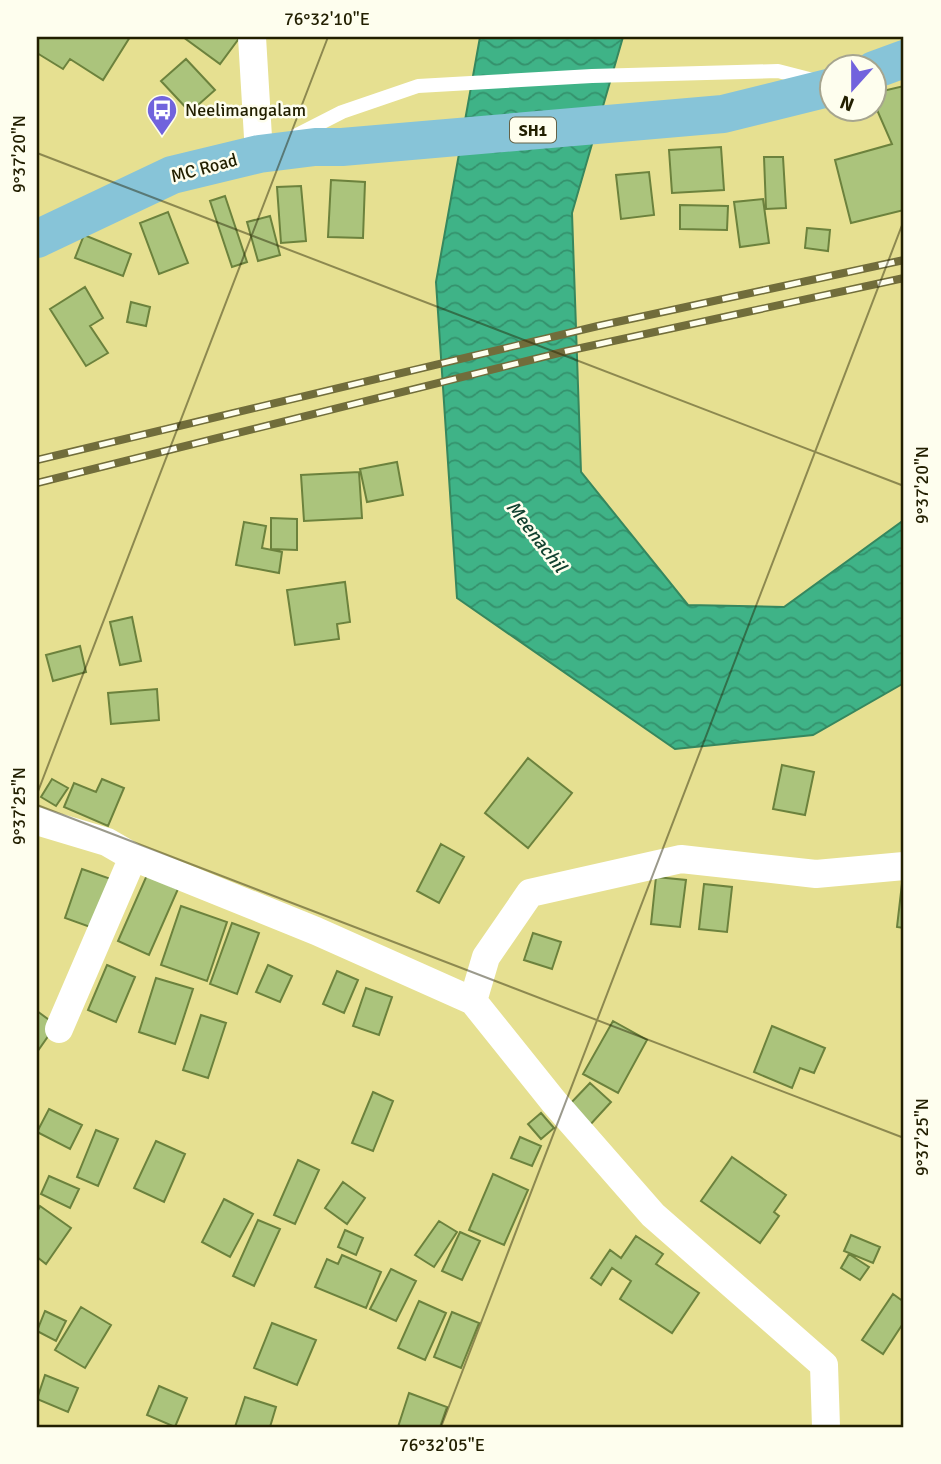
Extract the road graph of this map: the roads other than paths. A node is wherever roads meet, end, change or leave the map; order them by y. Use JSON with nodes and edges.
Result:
{"nodes":[{"id":1,"x":252,"y":37,"type":"edge"},
{"id":2,"x":818,"y":82,"type":"edge"},
{"id":3,"x":818,"y":90,"type":"edge"},
{"id":4,"x":259,"y":154,"type":"junction"},
{"id":5,"x":37,"y":239,"type":"edge"},
{"id":6,"x":37,"y":821,"type":"edge"},
{"id":7,"x":133,"y":857,"type":"junction"},
{"id":8,"x":904,"y":866,"type":"edge"},
{"id":9,"x":473,"y":1001,"type":"junction"},
{"id":10,"x":59,"y":1029,"type":"dead end"},
{"id":11,"x":826,"y":1427,"type":"edge"}],
"edges":[{"from":1,"to":4,"type":"street"},
{"from":2,"to":4,"type":"lane"},
{"from":3,"to":4,"type":"main road","name":"MC Road","number":"SH1"},
{"from":4,"to":5,"type":"main road","name":"MC Road","number":"SH1"},
{"from":6,"to":7,"type":"street"},
{"from":7,"to":9,"type":"street"},
{"from":7,"to":10,"type":"street"},
{"from":8,"to":9,"type":"street"},
{"from":9,"to":11,"type":"street"}]}
